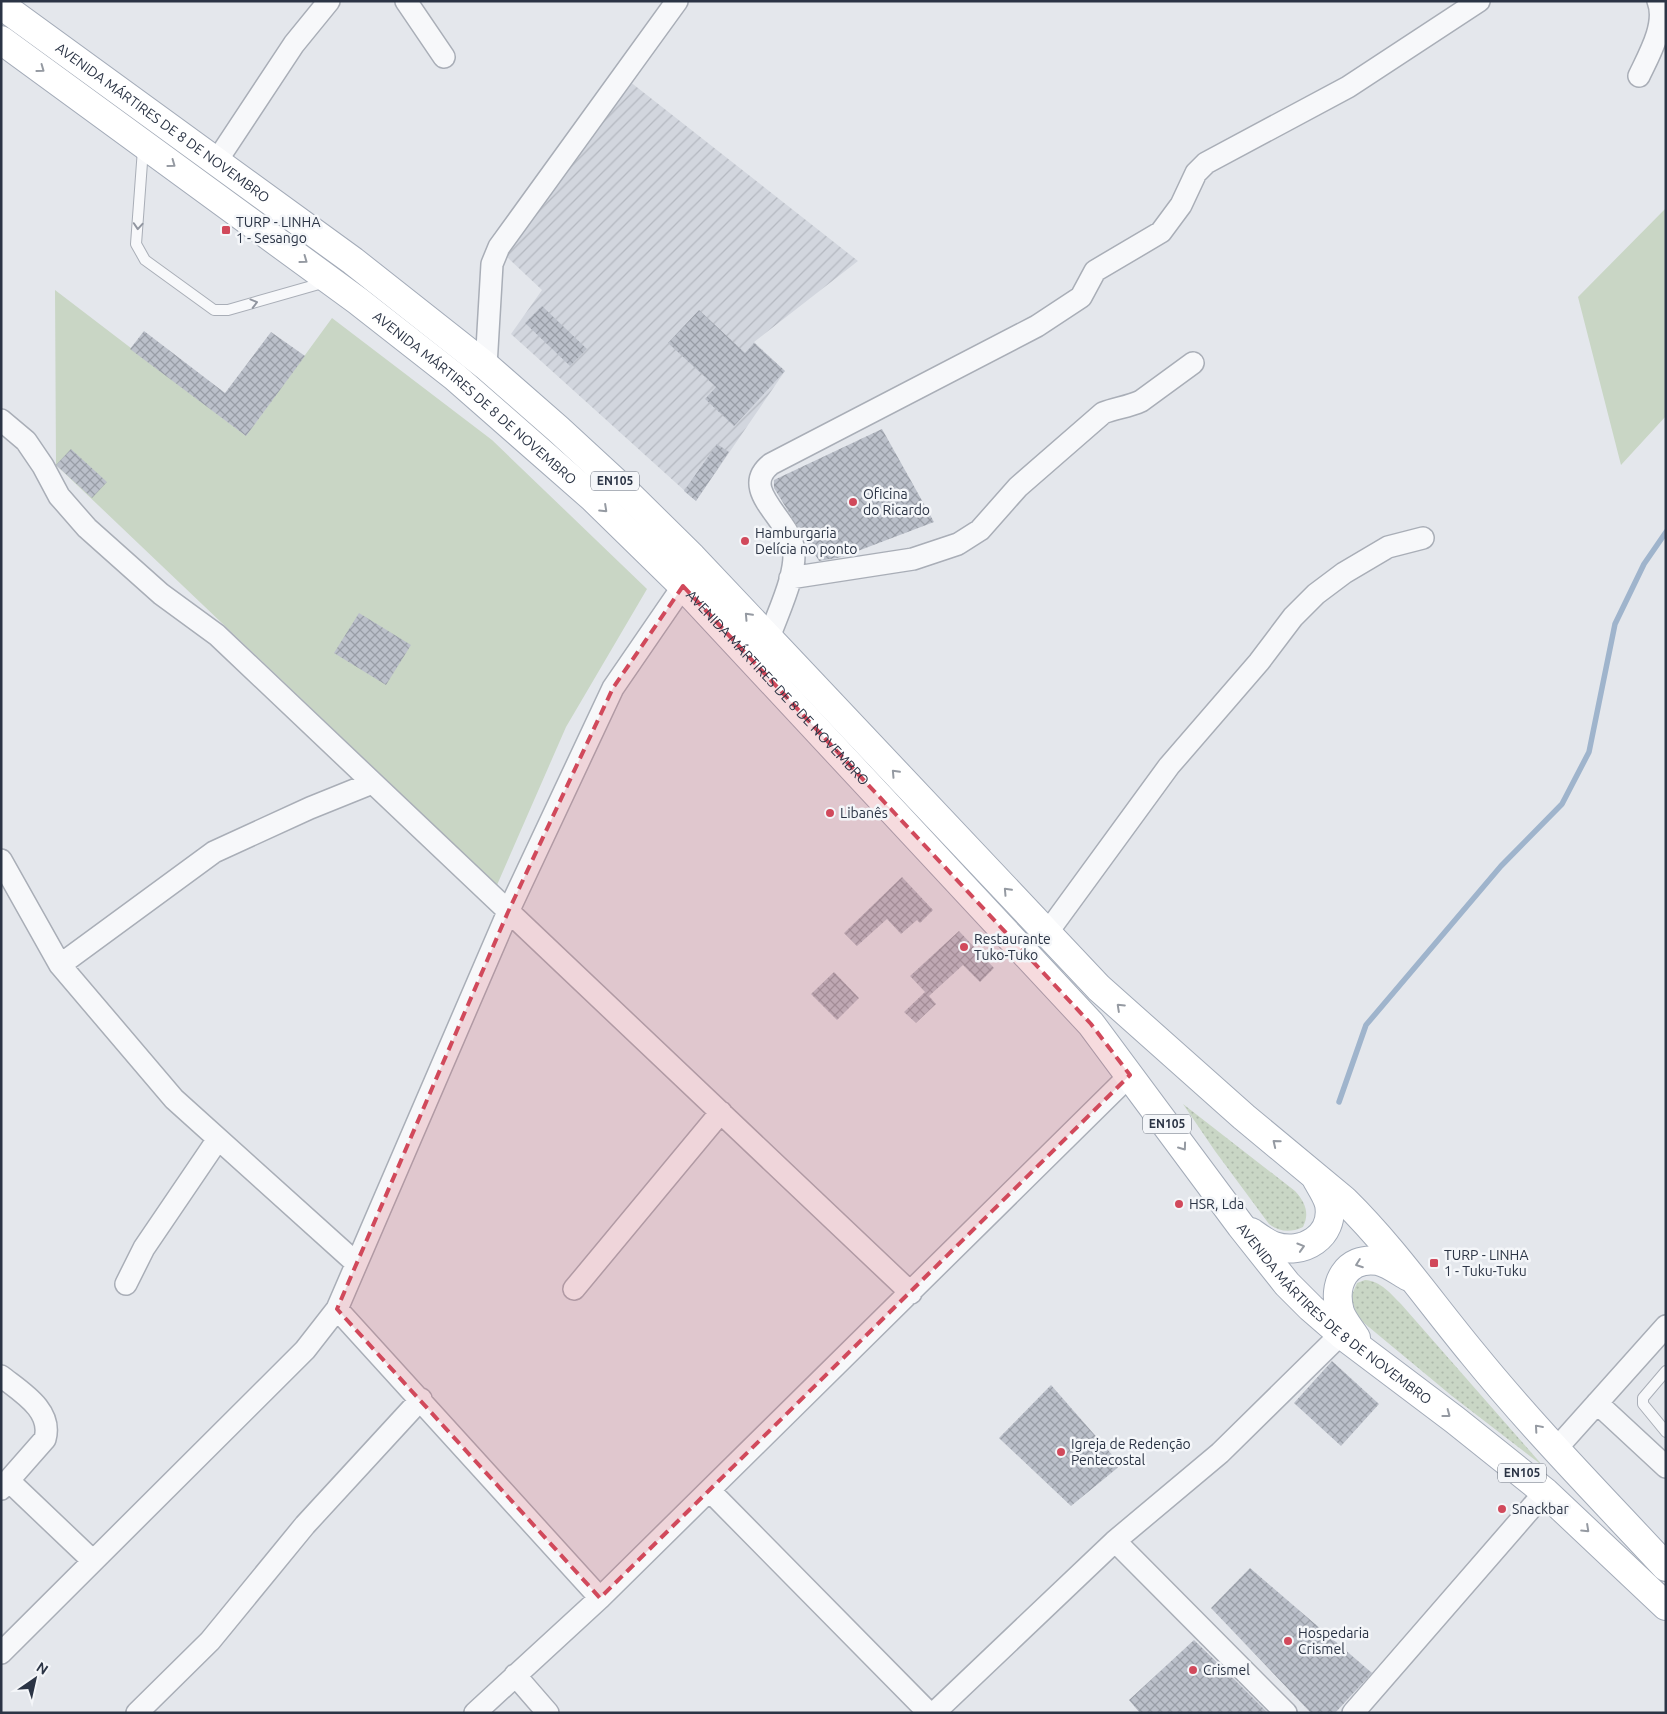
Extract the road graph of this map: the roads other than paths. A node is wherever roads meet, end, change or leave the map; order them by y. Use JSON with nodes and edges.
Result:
{"nodes":[{"id":1,"x":328,"y":1,"type":"edge"},
{"id":2,"x":406,"y":1,"type":"edge"},
{"id":3,"x":677,"y":1,"type":"edge"},
{"id":4,"x":1479,"y":1,"type":"edge"},
{"id":5,"x":1658,"y":1,"type":"edge"},
{"id":6,"x":1,"y":4,"type":"edge"},
{"id":7,"x":1,"y":40,"type":"edge"},
{"id":8,"x":444,"y":57,"type":"dead end"},
{"id":9,"x":1639,"y":76,"type":"dead end"},
{"id":10,"x":143,"y":143,"type":"junction"},
{"id":11,"x":216,"y":162,"type":"junction"},
{"id":12,"x":331,"y":280,"type":"junction"},
{"id":13,"x":1194,"y":363,"type":"dead end"},
{"id":14,"x":486,"y":366,"type":"junction"},
{"id":15,"x":1,"y":420,"type":"edge"},
{"id":16,"x":1423,"y":538,"type":"dead end"},
{"id":17,"x":790,"y":578,"type":"junction"},
{"id":18,"x":683,"y":586,"type":"junction"},
{"id":19,"x":769,"y":638,"type":"junction"},
{"id":20,"x":372,"y":783,"type":"junction"},
{"id":21,"x":1,"y":860,"type":"edge"},
{"id":22,"x":508,"y":912,"type":"junction"},
{"id":23,"x":1047,"y":933,"type":"junction"},
{"id":24,"x":60,"y":966,"type":"junction"},
{"id":25,"x":1130,"y":1075,"type":"junction"},
{"id":26,"x":720,"y":1112,"type":"junction"},
{"id":27,"x":218,"y":1138,"type":"junction"},
{"id":28,"x":1314,"y":1174,"type":"junction"},
{"id":29,"x":1241,"y":1226,"type":"junction"},
{"id":30,"x":356,"y":1263,"type":"junction"},
{"id":31,"x":1419,"y":1283,"type":"junction"},
{"id":32,"x":126,"y":1284,"type":"dead end"},
{"id":33,"x":574,"y":1289,"type":"dead end"},
{"id":34,"x":911,"y":1292,"type":"junction"},
{"id":35,"x":338,"y":1309,"type":"junction"},
{"id":36,"x":1666,"y":1326,"type":"edge"},
{"id":37,"x":1340,"y":1334,"type":"junction"},
{"id":38,"x":1367,"y":1353,"type":"junction"},
{"id":39,"x":1666,"y":1370,"type":"edge"},
{"id":40,"x":1,"y":1376,"type":"edge"},
{"id":41,"x":421,"y":1399,"type":"junction"},
{"id":42,"x":1597,"y":1404,"type":"junction"},
{"id":43,"x":1666,"y":1432,"type":"edge"},
{"id":44,"x":1556,"y":1449,"type":"junction"},
{"id":45,"x":1666,"y":1467,"type":"edge"},
{"id":46,"x":5,"y":1485,"type":"edge"},
{"id":47,"x":710,"y":1491,"type":"junction"},
{"id":48,"x":1545,"y":1492,"type":"junction"},
{"id":49,"x":1115,"y":1541,"type":"junction"},
{"id":50,"x":92,"y":1561,"type":"junction"},
{"id":51,"x":1666,"y":1566,"type":"edge"},
{"id":52,"x":600,"y":1598,"type":"junction"},
{"id":53,"x":1666,"y":1606,"type":"edge"},
{"id":54,"x":1,"y":1653,"type":"edge"},
{"id":55,"x":515,"y":1675,"type":"junction"},
{"id":56,"x":137,"y":1713,"type":"edge"},
{"id":57,"x":475,"y":1713,"type":"edge"},
{"id":58,"x":548,"y":1713,"type":"edge"},
{"id":59,"x":929,"y":1713,"type":"edge"},
{"id":60,"x":934,"y":1713,"type":"edge"},
{"id":61,"x":1286,"y":1713,"type":"edge"},
{"id":62,"x":1353,"y":1713,"type":"edge"}],
"edges":[{"from":1,"to":11,"type":"street"},
{"from":2,"to":8,"type":"street"},
{"from":3,"to":14,"type":"street"},
{"from":4,"to":17,"type":"street"},
{"from":5,"to":9,"type":"street"},
{"from":6,"to":11,"type":"main road","name":"AVENIDA MÁRTIRES DE 8 DE NOVEMBRO","number":"EN105"},
{"from":7,"to":10,"type":"main road","name":"AVENIDA MÁRTIRES DE 8 DE NOVEMBRO","number":"EN105","one_way":true},
{"from":10,"to":12,"type":"main road","name":"AVENIDA MÁRTIRES DE 8 DE NOVEMBRO","number":"EN105","one_way":true},
{"from":10,"to":12,"type":"lane","one_way":true},
{"from":11,"to":14,"type":"main road","name":"AVENIDA MÁRTIRES DE 8 DE NOVEMBRO","number":"EN105"},
{"from":12,"to":18,"type":"main road","name":"AVENIDA MÁRTIRES DE 8 DE NOVEMBRO","number":"EN105","one_way":true},
{"from":13,"to":17,"type":"street"},
{"from":19,"to":14,"type":"main road","name":"AVENIDA MÁRTIRES DE 8 DE NOVEMBRO","number":"EN105","one_way":true},
{"from":15,"to":20,"type":"street"},
{"from":16,"to":23,"type":"street"},
{"from":17,"to":19,"type":"street"},
{"from":18,"to":22,"type":"street"},
{"from":18,"to":25,"type":"main road","name":"AVENIDA MÁRTIRES DE 8 DE NOVEMBRO","number":"EN105"},
{"from":23,"to":19,"type":"main road","name":"AVENIDA MÁRTIRES DE 8 DE NOVEMBRO","number":"EN105","one_way":true},
{"from":20,"to":22,"type":"street"},
{"from":20,"to":24,"type":"street"},
{"from":21,"to":24,"type":"street"},
{"from":22,"to":26,"type":"street"},
{"from":22,"to":30,"type":"street"},
{"from":28,"to":23,"type":"main road","name":"AVENIDA MÁRTIRES DE 8 DE NOVEMBRO","number":"EN105","one_way":true},
{"from":24,"to":27,"type":"street"},
{"from":25,"to":29,"type":"main road","name":"AVENIDA MÁRTIRES DE 8 DE NOVEMBRO","number":"EN105","one_way":true},
{"from":25,"to":34,"type":"street"},
{"from":26,"to":33,"type":"street"},
{"from":26,"to":34,"type":"street"},
{"from":27,"to":30,"type":"street"},
{"from":27,"to":32,"type":"street"},
{"from":29,"to":28,"type":"main road","one_way":true},
{"from":28,"to":31,"type":"main road","name":"AVENIDA MÁRTIRES DE 8 DE NOVEMBRO","number":"EN105"},
{"from":29,"to":37,"type":"main road","name":"AVENIDA MÁRTIRES DE 8 DE NOVEMBRO","number":"EN105"},
{"from":30,"to":35,"type":"street"},
{"from":31,"to":38,"type":"main road","one_way":true},
{"from":44,"to":31,"type":"main road","name":"AVENIDA MÁRTIRES DE 8 DE NOVEMBRO","number":"EN105","one_way":true},
{"from":34,"to":47,"type":"street"},
{"from":35,"to":41,"type":"street"},
{"from":35,"to":50,"type":"street"},
{"from":36,"to":42,"type":"street"},
{"from":37,"to":38,"type":"main road","name":"AVENIDA MÁRTIRES DE 8 DE NOVEMBRO","number":"EN105"},
{"from":37,"to":49,"type":"street"},
{"from":38,"to":48,"type":"main road","name":"AVENIDA MÁRTIRES DE 8 DE NOVEMBRO","number":"EN105","one_way":true},
{"from":39,"to":43,"type":"lane"},
{"from":40,"to":46,"type":"street"},
{"from":41,"to":52,"type":"street"},
{"from":41,"to":56,"type":"street"},
{"from":42,"to":44,"type":"street"},
{"from":42,"to":45,"type":"street"},
{"from":44,"to":51,"type":"main road","name":"AVENIDA MÁRTIRES DE 8 DE NOVEMBRO","number":"EN105"},
{"from":46,"to":50,"type":"street"},
{"from":47,"to":52,"type":"street"},
{"from":47,"to":59,"type":"street"},
{"from":48,"to":53,"type":"main road","name":"AVENIDA MÁRTIRES DE 8 DE NOVEMBRO","number":"EN105","one_way":true},
{"from":48,"to":62,"type":"street"},
{"from":49,"to":60,"type":"street"},
{"from":49,"to":61,"type":"street"},
{"from":50,"to":54,"type":"street"},
{"from":52,"to":55,"type":"street"},
{"from":55,"to":57,"type":"street"},
{"from":55,"to":58,"type":"street"}]}
